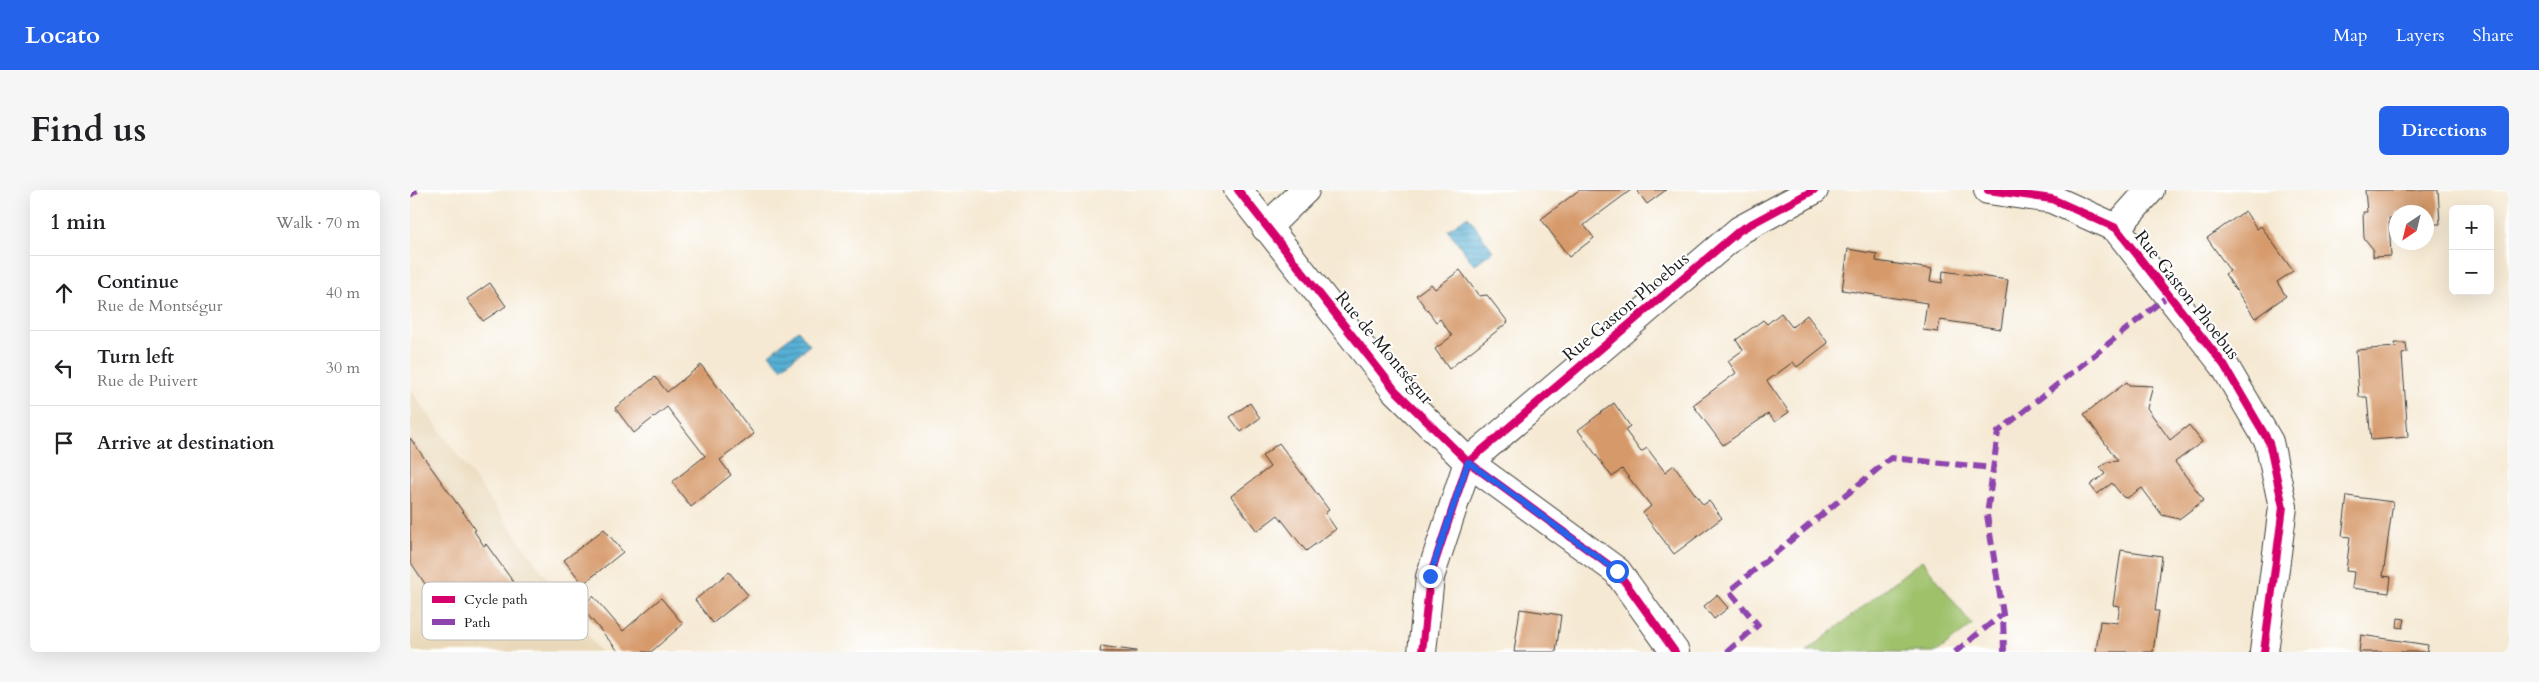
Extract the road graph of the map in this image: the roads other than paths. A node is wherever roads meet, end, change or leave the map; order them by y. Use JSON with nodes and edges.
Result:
{"nodes":[{"id":1,"x":1238,"y":190,"type":"edge"},
{"id":2,"x":1305,"y":190,"type":"edge"},
{"id":3,"x":1814,"y":190,"type":"edge"},
{"id":4,"x":1988,"y":190,"type":"edge"},
{"id":5,"x":2150,"y":190,"type":"edge"},
{"id":6,"x":1266,"y":228,"type":"junction"},
{"id":7,"x":2116,"y":228,"type":"junction"},
{"id":8,"x":1468,"y":462,"type":"junction"},
{"id":9,"x":1422,"y":652,"type":"edge"},
{"id":10,"x":1675,"y":652,"type":"edge"},
{"id":11,"x":2264,"y":652,"type":"edge"}],
"edges":[{"from":1,"to":6,"type":"street","name":"Rue de Montségur"},
{"from":2,"to":6,"type":"street"},
{"from":3,"to":8,"type":"street","name":"Rue Gaston Phoebus"},
{"from":4,"to":7,"type":"street","name":"Rue Gaston Phoebus"},
{"from":5,"to":7,"type":"street"},
{"from":6,"to":8,"type":"street","name":"Rue de Montségur"},
{"from":7,"to":11,"type":"street","name":"Rue Gaston Phoebus"},
{"from":8,"to":9,"type":"street"},
{"from":8,"to":10,"type":"street","name":"Rue de Montségur"}]}
